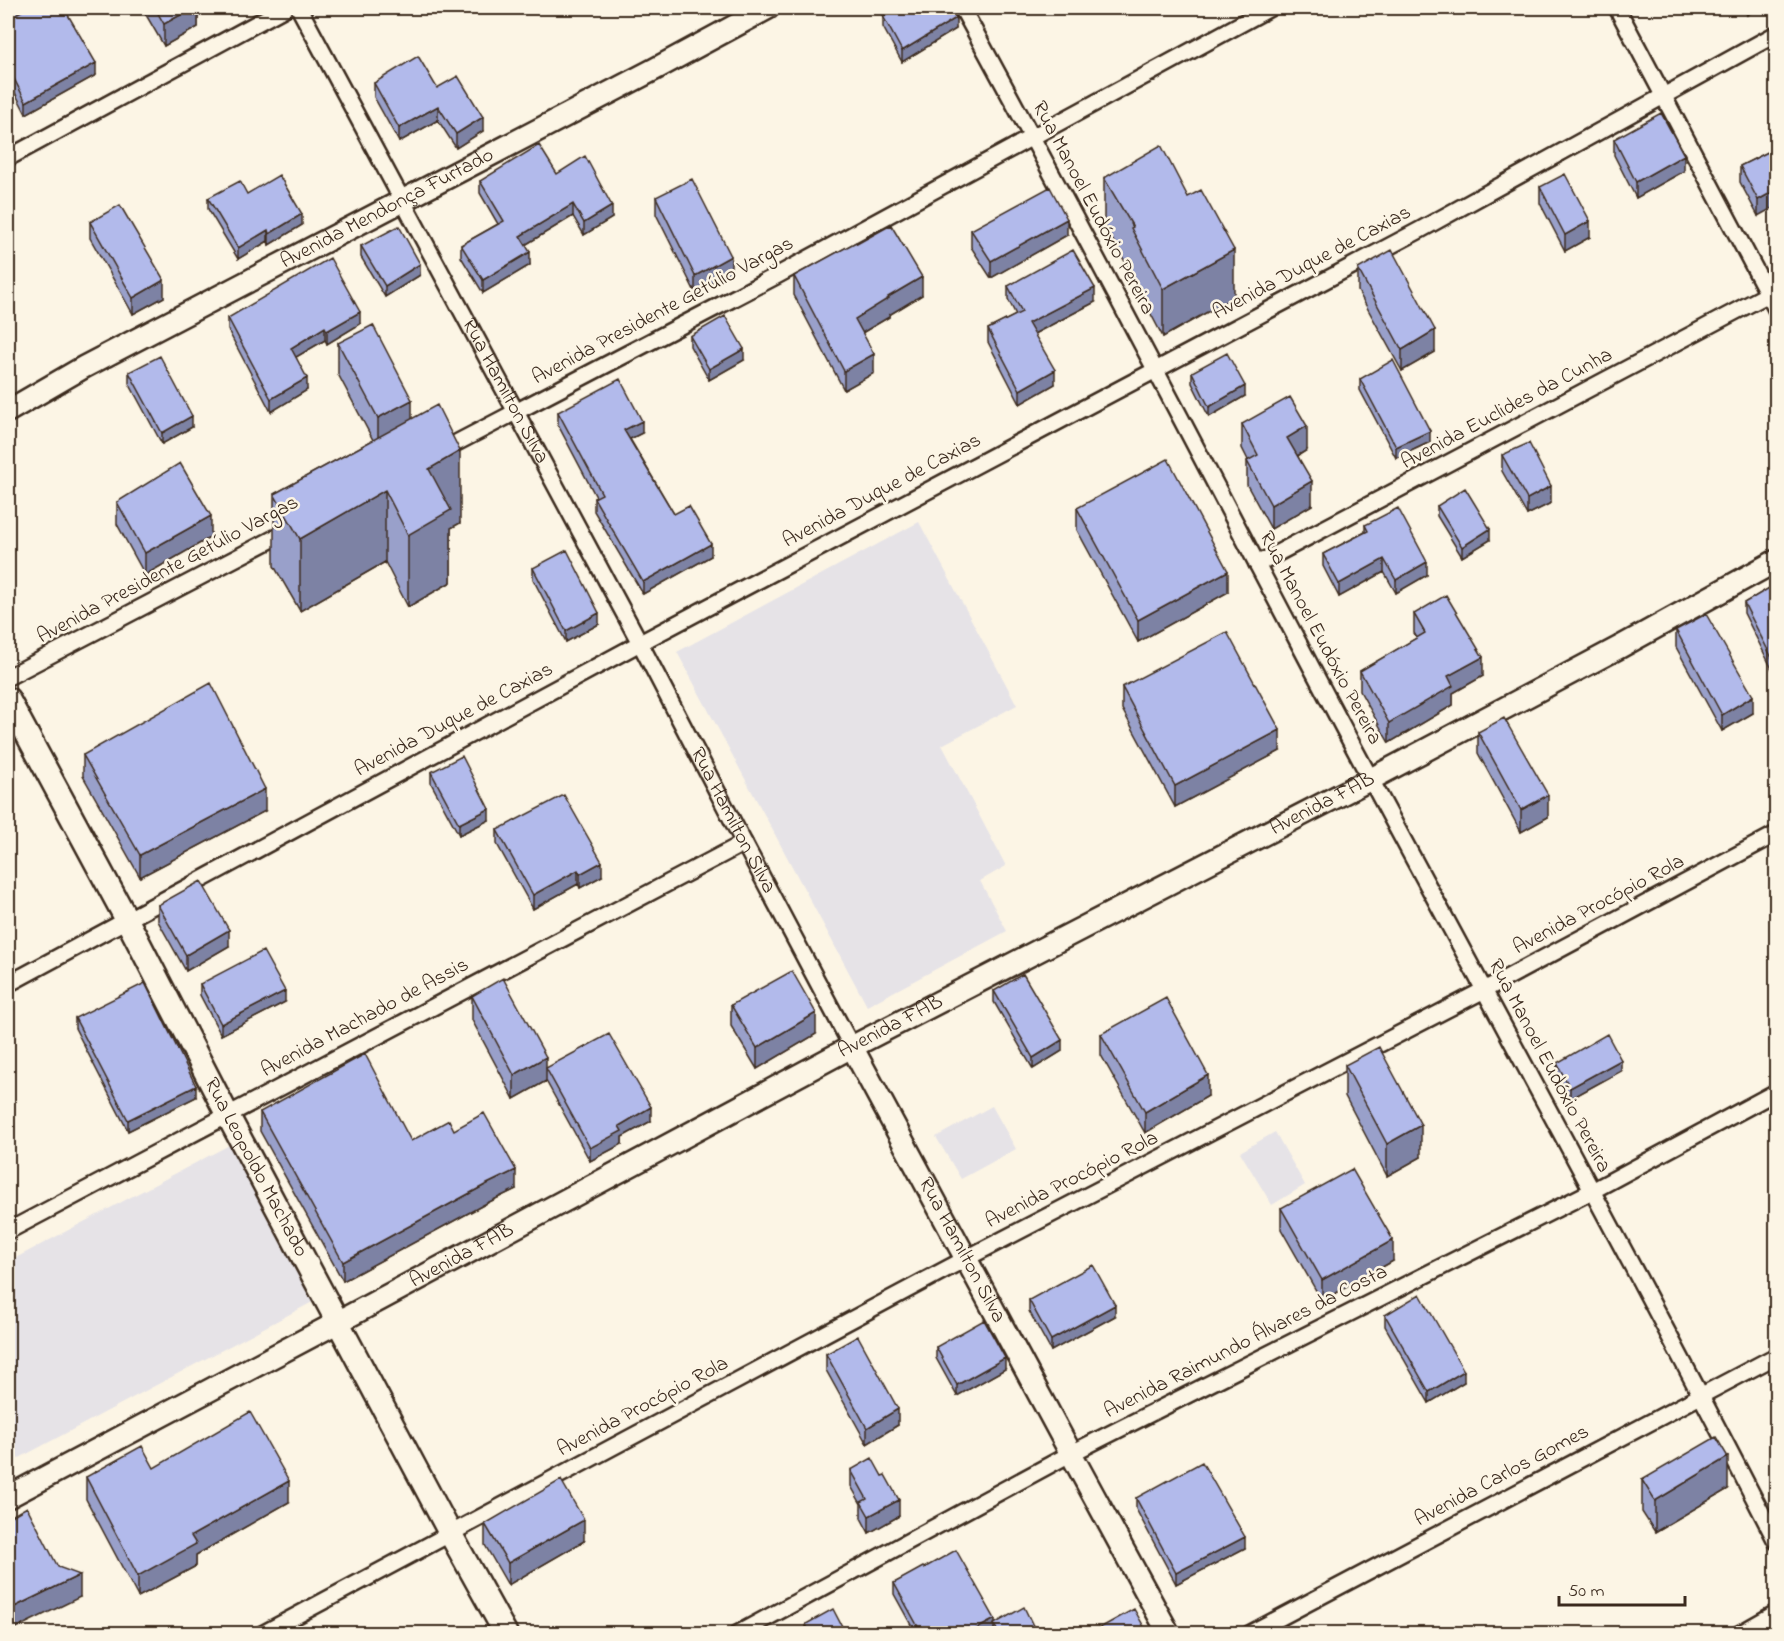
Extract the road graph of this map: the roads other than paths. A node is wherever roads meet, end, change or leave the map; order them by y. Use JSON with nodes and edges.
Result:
{"nodes":[{"id":1,"x":285,"y":8,"type":"edge"},
{"id":2,"x":299,"y":8,"type":"edge"},
{"id":3,"x":768,"y":8,"type":"edge"},
{"id":4,"x":962,"y":8,"type":"edge"},
{"id":5,"x":1270,"y":8,"type":"edge"},
{"id":6,"x":1617,"y":8,"type":"edge"},
{"id":7,"x":1776,"y":34,"type":"edge"},
{"id":8,"x":1663,"y":96,"type":"junction"},
{"id":9,"x":1033,"y":137,"type":"junction"},
{"id":10,"x":8,"y":158,"type":"edge"},
{"id":11,"x":402,"y":200,"type":"junction"},
{"id":12,"x":1772,"y":292,"type":"edge"},
{"id":13,"x":1776,"y":309,"type":"edge"},
{"id":14,"x":1156,"y":370,"type":"junction"},
{"id":15,"x":8,"y":411,"type":"edge"},
{"id":16,"x":516,"y":411,"type":"junction"},
{"id":17,"x":421,"y":461,"type":"edge"},
{"id":18,"x":304,"y":522,"type":"edge"},
{"id":19,"x":1776,"y":561,"type":"edge"},
{"id":20,"x":1257,"y":564,"type":"junction"},
{"id":21,"x":640,"y":643,"type":"junction"},
{"id":22,"x":8,"y":677,"type":"edge"},
{"id":23,"x":8,"y":699,"type":"edge"},
{"id":24,"x":1371,"y":779,"type":"junction"},
{"id":25,"x":1776,"y":834,"type":"edge"},
{"id":26,"x":744,"y":843,"type":"junction"},
{"id":27,"x":127,"y":920,"type":"junction"},
{"id":28,"x":8,"y":984,"type":"edge"},
{"id":29,"x":1484,"y":990,"type":"junction"},
{"id":30,"x":852,"y":1047,"type":"junction"},
{"id":31,"x":1776,"y":1092,"type":"edge"},
{"id":32,"x":227,"y":1114,"type":"junction"},
{"id":33,"x":1592,"y":1191,"type":"junction"},
{"id":34,"x":8,"y":1231,"type":"edge"},
{"id":35,"x":967,"y":1258,"type":"junction"},
{"id":36,"x":338,"y":1322,"type":"junction"},
{"id":37,"x":1776,"y":1356,"type":"edge"},
{"id":38,"x":1700,"y":1395,"type":"junction"},
{"id":39,"x":1070,"y":1454,"type":"junction"},
{"id":40,"x":8,"y":1497,"type":"edge"},
{"id":41,"x":450,"y":1533,"type":"junction"},
{"id":42,"x":1776,"y":1541,"type":"edge"},
{"id":43,"x":1776,"y":1613,"type":"edge"},
{"id":44,"x":262,"y":1634,"type":"edge"},
{"id":45,"x":506,"y":1634,"type":"edge"},
{"id":46,"x":737,"y":1634,"type":"edge"},
{"id":47,"x":1169,"y":1634,"type":"edge"},
{"id":48,"x":1249,"y":1634,"type":"edge"},
{"id":49,"x":1739,"y":1634,"type":"edge"}],
"edges":[{"from":1,"to":10,"type":"street"},
{"from":2,"to":11,"type":"street","name":"Rua Hamilton Silva"},
{"from":3,"to":11,"type":"main road","name":"Avenida Mendonça Furtado"},
{"from":4,"to":9,"type":"street","name":"Rua Manoel Eudóxio Pereira"},
{"from":5,"to":9,"type":"street","name":"Avenida Presidente Getúlio Vargas"},
{"from":6,"to":8,"type":"street"},
{"from":7,"to":8,"type":"street","name":"Avenida Duque de Caxias"},
{"from":8,"to":12,"type":"street"},
{"from":8,"to":14,"type":"street","name":"Avenida Duque de Caxias"},
{"from":9,"to":14,"type":"street","name":"Rua Manoel Eudóxio Pereira"},
{"from":9,"to":16,"type":"street","name":"Avenida Presidente Getúlio Vargas"},
{"from":11,"to":15,"type":"main road","name":"Avenida Mendonça Furtado"},
{"from":11,"to":16,"type":"street","name":"Rua Hamilton Silva"},
{"from":12,"to":13,"type":"street"},
{"from":12,"to":20,"type":"street","name":"Avenida Euclides da Cunha"},
{"from":14,"to":20,"type":"street","name":"Rua Manoel Eudóxio Pereira"},
{"from":14,"to":21,"type":"street","name":"Avenida Duque de Caxias"},
{"from":16,"to":17,"type":"street","name":"Avenida Presidente Getúlio Vargas"},
{"from":16,"to":21,"type":"street","name":"Rua Hamilton Silva"},
{"from":18,"to":22,"type":"street","name":"Avenida Presidente Getúlio Vargas"},
{"from":19,"to":24,"type":"main road","name":"Avenida FAB"},
{"from":20,"to":24,"type":"street","name":"Rua Manoel Eudóxio Pereira"},
{"from":21,"to":26,"type":"street","name":"Rua Hamilton Silva"},
{"from":21,"to":27,"type":"street","name":"Avenida Duque de Caxias"},
{"from":23,"to":27,"type":"main road","name":"Rua Leopoldo Machado"},
{"from":24,"to":29,"type":"street","name":"Rua Manoel Eudóxio Pereira"},
{"from":24,"to":30,"type":"main road","name":"Avenida FAB"},
{"from":25,"to":29,"type":"street","name":"Avenida Procópio Rola"},
{"from":26,"to":30,"type":"street","name":"Rua Hamilton Silva"},
{"from":26,"to":32,"type":"street","name":"Avenida Machado de Assis"},
{"from":27,"to":28,"type":"street","name":"Avenida Duque de Caxias"},
{"from":27,"to":32,"type":"main road","name":"Rua Leopoldo Machado"},
{"from":29,"to":33,"type":"street","name":"Rua Manoel Eudóxio Pereira"},
{"from":29,"to":35,"type":"street","name":"Avenida Procópio Rola"},
{"from":30,"to":35,"type":"main road","name":"Rua Hamilton Silva"},
{"from":30,"to":36,"type":"main road","name":"Avenida FAB"},
{"from":31,"to":33,"type":"street","name":"Avenida Raimundo Álvares da Costa"},
{"from":32,"to":34,"type":"street","name":"Avenida Machado de Assis"},
{"from":32,"to":36,"type":"main road","name":"Rua Leopoldo Machado"},
{"from":33,"to":38,"type":"street","name":"Rua Manoel Eudóxio Pereira"},
{"from":33,"to":39,"type":"street","name":"Avenida Raimundo Álvares da Costa"},
{"from":35,"to":39,"type":"main road","name":"Rua Hamilton Silva"},
{"from":35,"to":41,"type":"street","name":"Avenida Procópio Rola"},
{"from":36,"to":40,"type":"main road","name":"Avenida FAB"},
{"from":36,"to":41,"type":"main road","name":"Rua Leopoldo Machado"},
{"from":37,"to":38,"type":"street","name":"Avenida Carlos Gomes"},
{"from":38,"to":42,"type":"street","name":"Rua Manoel Eudóxio Pereira"},
{"from":38,"to":48,"type":"street","name":"Avenida Carlos Gomes"},
{"from":39,"to":46,"type":"street","name":"Avenida Raimundo Álvares da Costa"},
{"from":39,"to":47,"type":"main road","name":"Rua Hamilton Silva"},
{"from":41,"to":44,"type":"street","name":"Avenida Procópio Rola"},
{"from":41,"to":45,"type":"main road","name":"Rua Leopoldo Machado"},
{"from":43,"to":49,"type":"street"}]}
